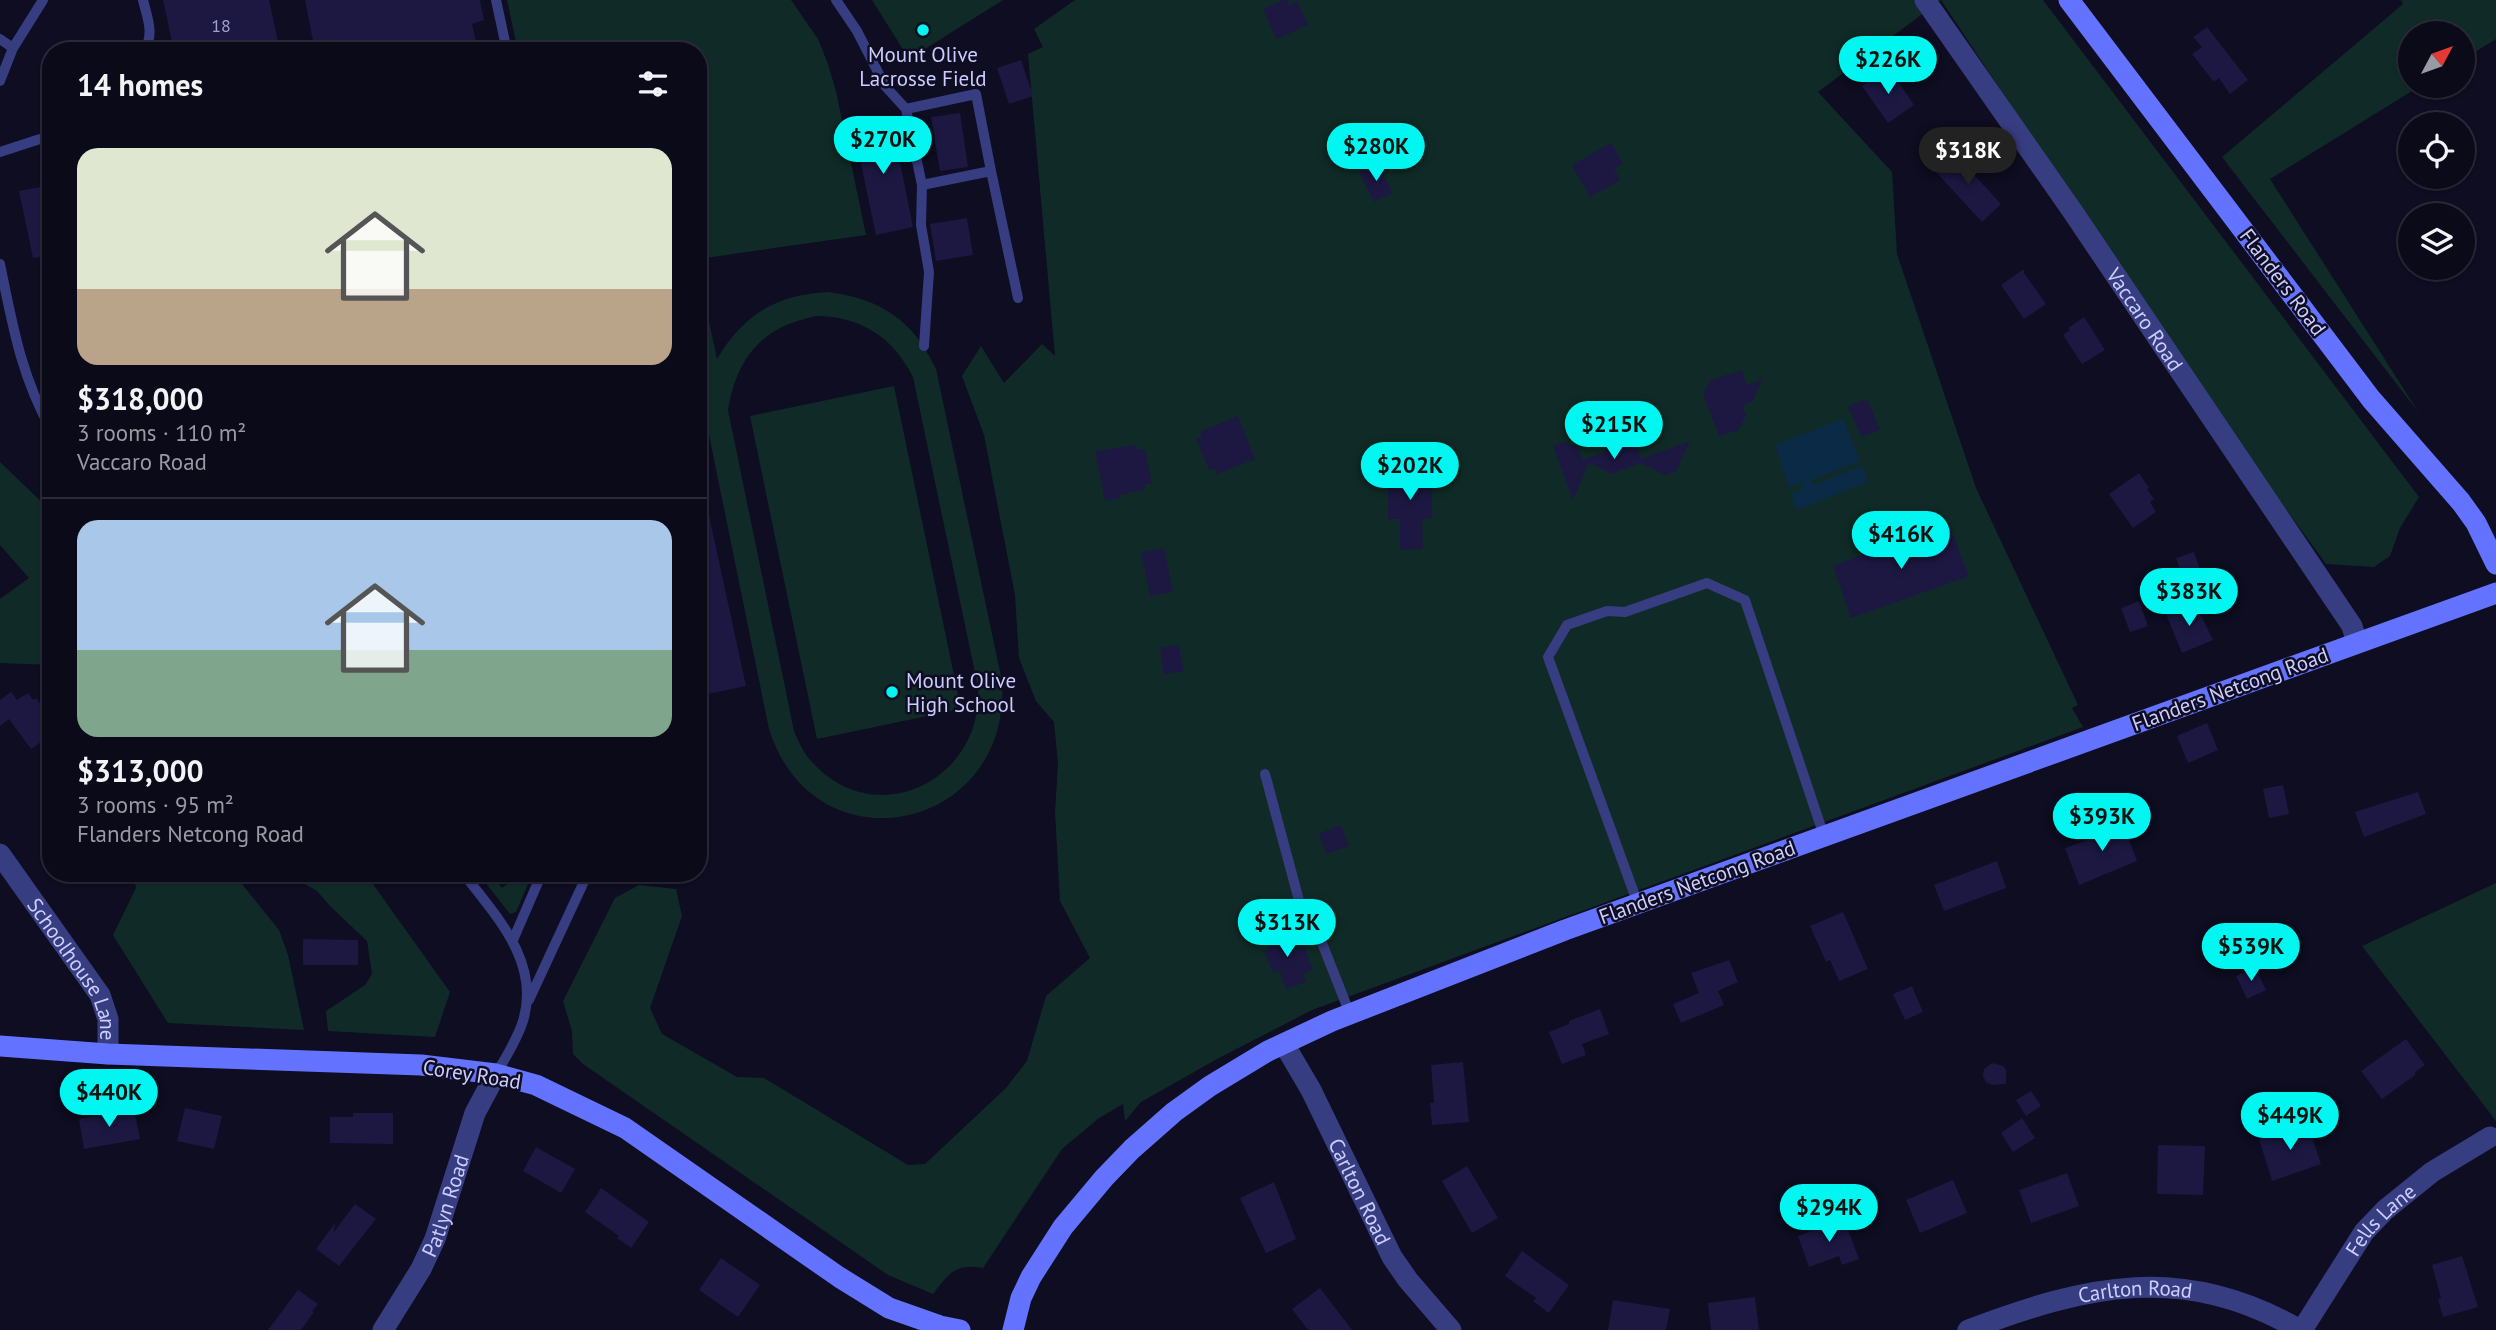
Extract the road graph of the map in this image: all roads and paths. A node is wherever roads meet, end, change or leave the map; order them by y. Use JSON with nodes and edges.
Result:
{"nodes":[{"id":1,"x":43,"y":0,"type":"edge"},
{"id":2,"x":143,"y":0,"type":"edge"},
{"id":3,"x":496,"y":0,"type":"edge"},
{"id":4,"x":836,"y":0,"type":"edge"},
{"id":5,"x":1925,"y":0,"type":"edge"},
{"id":6,"x":2069,"y":0,"type":"edge"},
{"id":7,"x":0,"y":39,"type":"edge"},
{"id":8,"x":149,"y":42,"type":"edge"},
{"id":9,"x":505,"y":42,"type":"edge"},
{"id":10,"x":13,"y":48,"type":"junction"},
{"id":11,"x":0,"y":81,"type":"edge"},
{"id":12,"x":906,"y":109,"type":"junction"},
{"id":13,"x":42,"y":139,"type":"edge"},
{"id":14,"x":0,"y":152,"type":"edge"},
{"id":15,"x":992,"y":171,"type":"junction"},
{"id":16,"x":922,"y":185,"type":"junction"},
{"id":17,"x":0,"y":264,"type":"edge"},
{"id":18,"x":1018,"y":298,"type":"dead end"},
{"id":19,"x":924,"y":346,"type":"dead end"},
{"id":20,"x":42,"y":413,"type":"edge"},
{"id":21,"x":2496,"y":564,"type":"edge"},
{"id":22,"x":2496,"y":593,"type":"edge"},
{"id":23,"x":2357,"y":643,"type":"junction"},
{"id":24,"x":1265,"y":774,"type":"dead end"},
{"id":25,"x":1824,"y":836,"type":"junction"},
{"id":26,"x":0,"y":854,"type":"edge"},
{"id":27,"x":470,"y":882,"type":"edge"},
{"id":28,"x":538,"y":882,"type":"edge"},
{"id":29,"x":584,"y":882,"type":"edge"},
{"id":30,"x":1638,"y":904,"type":"junction"},
{"id":31,"x":513,"y":940,"type":"junction"},
{"id":32,"x":526,"y":1006,"type":"junction"},
{"id":33,"x":1350,"y":1014,"type":"junction"},
{"id":34,"x":1284,"y":1044,"type":"junction"},
{"id":35,"x":0,"y":1046,"type":"edge"},
{"id":36,"x":108,"y":1054,"type":"junction"},
{"id":37,"x":496,"y":1074,"type":"junction"},
{"id":38,"x":2490,"y":1137,"type":"dead end"},
{"id":39,"x":383,"y":1330,"type":"edge"},
{"id":40,"x":960,"y":1330,"type":"edge"},
{"id":41,"x":1013,"y":1330,"type":"edge"},
{"id":42,"x":1451,"y":1330,"type":"edge"},
{"id":43,"x":1968,"y":1330,"type":"edge"},
{"id":44,"x":2301,"y":1330,"type":"edge"}],
"edges":[{"from":1,"to":10,"type":"lane"},
{"from":2,"to":8,"type":"lane"},
{"from":3,"to":9,"type":"lane"},
{"from":4,"to":12,"type":"lane"},
{"from":5,"to":23,"type":"street","name":"Vaccaro Road"},
{"from":6,"to":21,"type":"main road","name":"Flanders Road"},
{"from":7,"to":10,"type":"lane"},
{"from":10,"to":11,"type":"lane"},
{"from":12,"to":15,"type":"lane"},
{"from":12,"to":16,"type":"lane"},
{"from":13,"to":14,"type":"lane"},
{"from":15,"to":16,"type":"lane"},
{"from":15,"to":18,"type":"lane"},
{"from":16,"to":19,"type":"lane"},
{"from":17,"to":20,"type":"lane"},
{"from":22,"to":23,"type":"main road","name":"Flanders Netcong Road"},
{"from":23,"to":25,"type":"main road","name":"Flanders Netcong Road"},
{"from":24,"to":33,"type":"lane"},
{"from":25,"to":30,"type":"main road","name":"Flanders Netcong Road"},
{"from":25,"to":30,"type":"lane"},
{"from":26,"to":36,"type":"street","name":"Schoolhouse Lane"},
{"from":27,"to":31,"type":"lane"},
{"from":28,"to":31,"type":"lane"},
{"from":29,"to":32,"type":"lane"},
{"from":30,"to":33,"type":"main road","name":"Flanders Netcong Road"},
{"from":31,"to":32,"type":"lane"},
{"from":32,"to":37,"type":"lane"},
{"from":33,"to":34,"type":"main road","name":"Flanders Netcong Road"},
{"from":34,"to":41,"type":"main road","name":"Flanders Netcong Road"},
{"from":34,"to":42,"type":"street","name":"Carlton Road"},
{"from":35,"to":36,"type":"main road","name":"Corey Road"},
{"from":36,"to":37,"type":"main road","name":"Corey Road"},
{"from":37,"to":39,"type":"street","name":"Patlyn Road"},
{"from":37,"to":40,"type":"main road","name":"Corey Road"},
{"from":38,"to":44,"type":"street","name":"Fells Lane"},
{"from":43,"to":44,"type":"street","name":"Carlton Road"}]}
